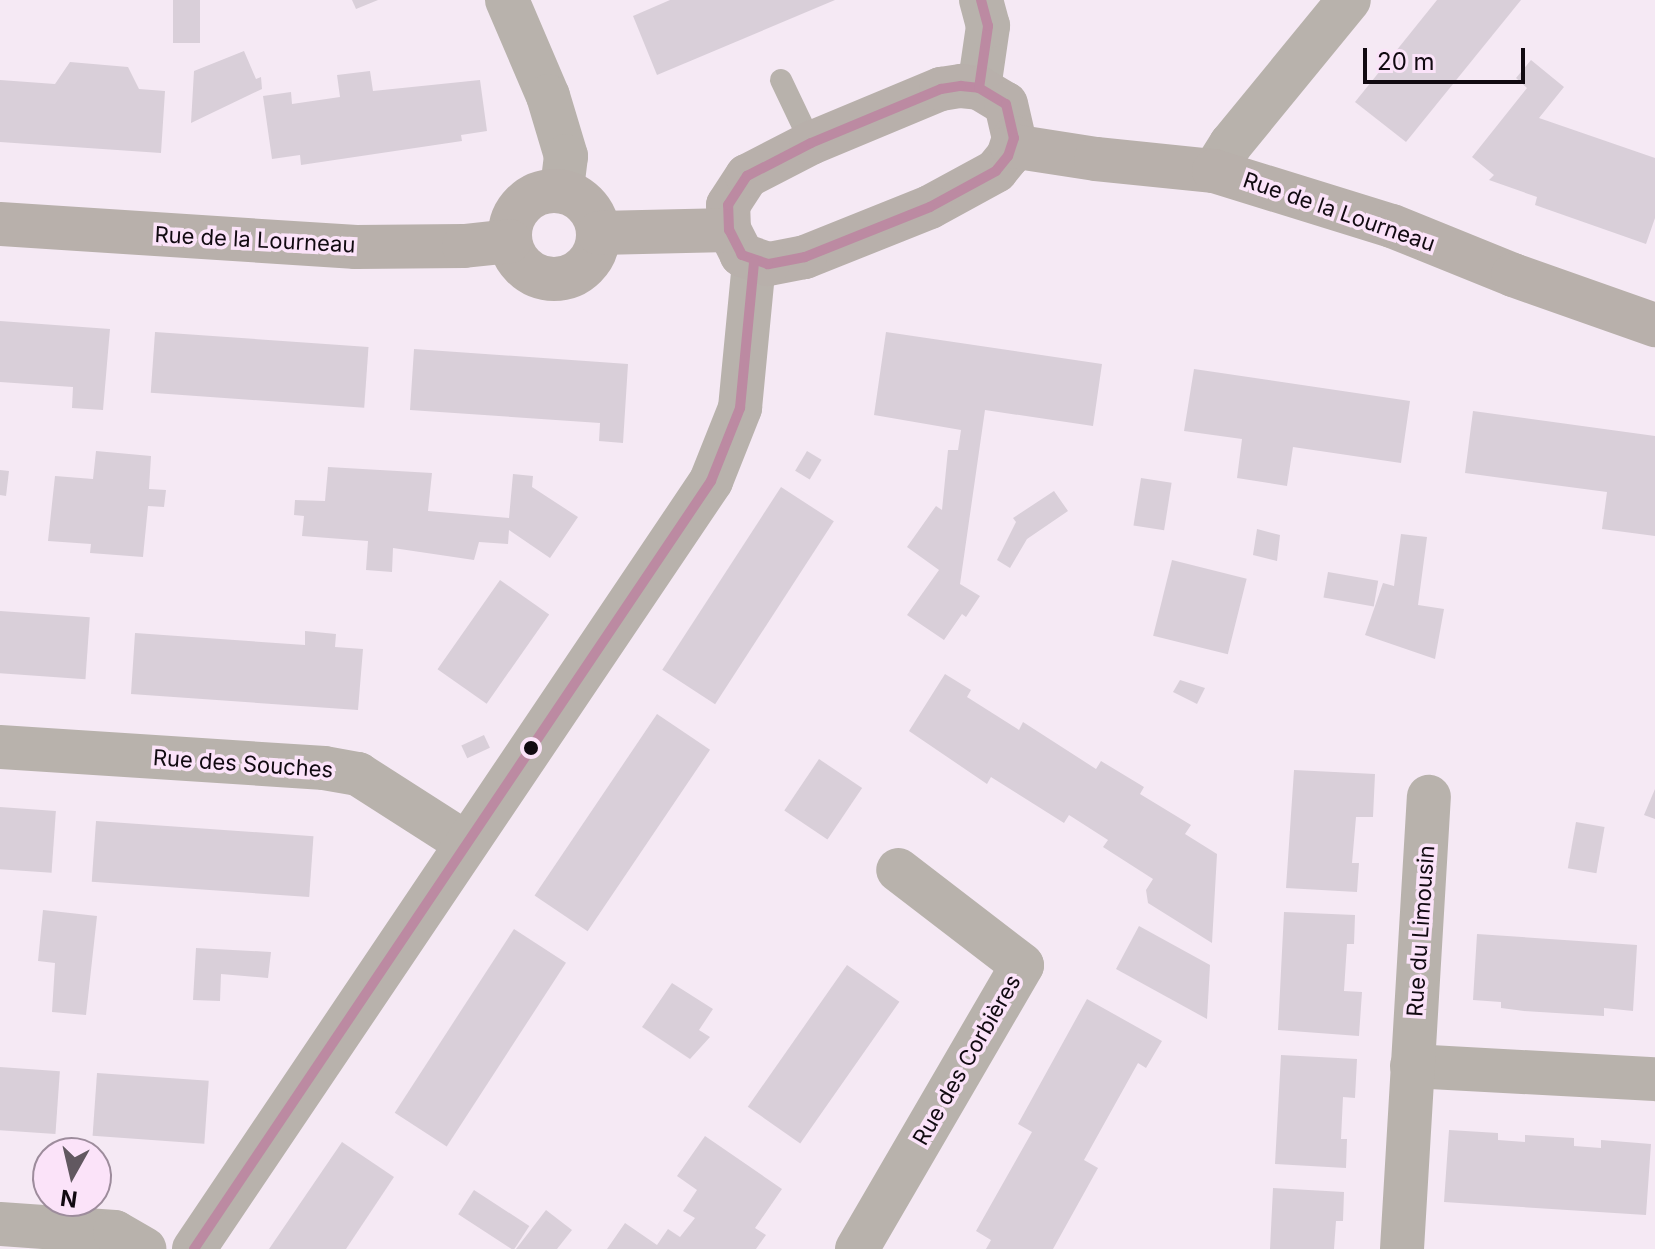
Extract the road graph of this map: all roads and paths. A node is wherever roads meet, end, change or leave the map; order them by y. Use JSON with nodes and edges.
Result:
{"nodes":[{"id":1,"x":507,"y":0,"type":"edge"},
{"id":2,"x":981,"y":0,"type":"edge"},
{"id":3,"x":1349,"y":0,"type":"edge"},
{"id":4,"x":781,"y":80,"type":"dead end"},
{"id":5,"x":979,"y":88,"type":"junction"},
{"id":6,"x":811,"y":143,"type":"junction"},
{"id":7,"x":1012,"y":146,"type":"junction"},
{"id":8,"x":1214,"y":171,"type":"junction"},
{"id":9,"x":562,"y":191,"type":"junction"},
{"id":10,"x":0,"y":224,"type":"edge"},
{"id":11,"x":599,"y":233,"type":"junction"},
{"id":12,"x":510,"y":241,"type":"junction"},
{"id":13,"x":742,"y":246,"type":"junction"},
{"id":14,"x":1655,"y":325,"type":"edge"},
{"id":15,"x":0,"y":747,"type":"edge"},
{"id":16,"x":1429,"y":797,"type":"dead end"},
{"id":17,"x":466,"y":843,"type":"junction"},
{"id":18,"x":898,"y":870,"type":"dead end"},
{"id":19,"x":1412,"y":1066,"type":"junction"},
{"id":20,"x":1655,"y":1079,"type":"edge"},
{"id":21,"x":0,"y":1224,"type":"edge"},
{"id":22,"x":145,"y":1249,"type":"edge"},
{"id":23,"x":194,"y":1249,"type":"edge"},
{"id":24,"x":857,"y":1249,"type":"edge"},
{"id":25,"x":1402,"y":1249,"type":"edge"}],
"edges":[{"from":1,"to":9,"type":"street"},
{"from":2,"to":5,"type":"street"},
{"from":3,"to":8,"type":"street"},
{"from":4,"to":6,"type":"lane"},
{"from":5,"to":6,"type":"street"},
{"from":5,"to":7,"type":"street"},
{"from":6,"to":13,"type":"street"},
{"from":7,"to":8,"type":"street","name":"Rue de la Lourneau"},
{"from":7,"to":13,"type":"street"},
{"from":8,"to":14,"type":"street","name":"Rue de la Lourneau"},
{"from":9,"to":11,"type":"street"},
{"from":9,"to":12,"type":"street"},
{"from":10,"to":12,"type":"street","name":"Rue de la Lourneau"},
{"from":11,"to":12,"type":"street"},
{"from":11,"to":13,"type":"street"},
{"from":13,"to":17,"type":"street"},
{"from":15,"to":17,"type":"street","name":"Rue des Souches"},
{"from":16,"to":19,"type":"street","name":"Rue du Limousin"},
{"from":17,"to":23,"type":"street"},
{"from":18,"to":24,"type":"street","name":"Rue des Corbières"},
{"from":19,"to":20,"type":"street"},
{"from":19,"to":25,"type":"street","name":"Rue du Limousin"},
{"from":21,"to":22,"type":"street"}]}
